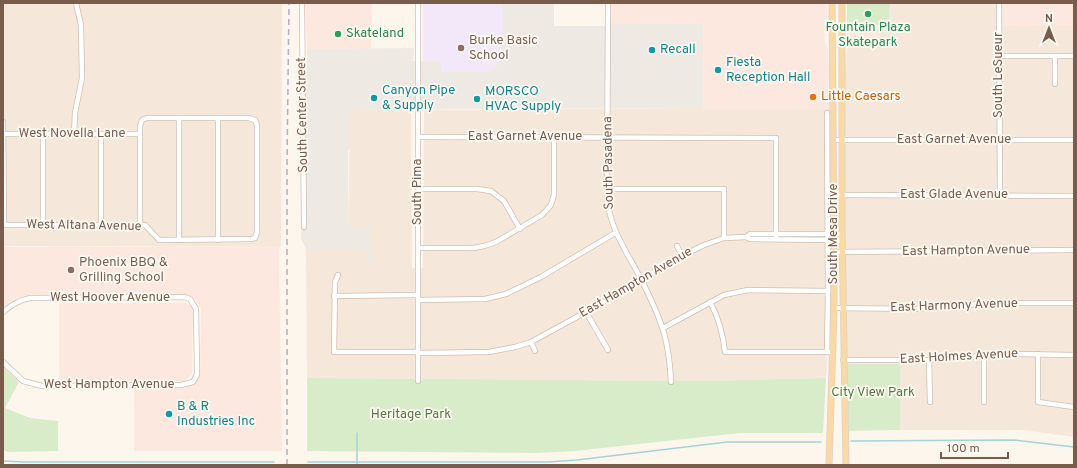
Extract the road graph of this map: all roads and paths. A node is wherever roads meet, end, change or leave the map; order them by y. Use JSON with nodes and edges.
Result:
{"nodes":[{"id":1,"x":76,"y":3,"type":"edge"},
{"id":2,"x":302,"y":3,"type":"edge"},
{"id":3,"x":418,"y":3,"type":"edge"},
{"id":4,"x":608,"y":3,"type":"edge"},
{"id":5,"x":832,"y":3,"type":"edge"},
{"id":6,"x":842,"y":3,"type":"edge"},
{"id":7,"x":999,"y":3,"type":"edge"},
{"id":8,"x":1000,"y":56,"type":"junction"},
{"id":9,"x":1054,"y":56,"type":"junction"},
{"id":10,"x":1074,"y":56,"type":"edge"},
{"id":11,"x":1055,"y":84,"type":"dead end"},
{"id":12,"x":827,"y":112,"type":"dead end"},
{"id":13,"x":179,"y":118,"type":"junction"},
{"id":14,"x":218,"y":118,"type":"junction"},
{"id":15,"x":3,"y":122,"type":"edge"},
{"id":16,"x":4,"y":134,"type":"edge"},
{"id":17,"x":43,"y":134,"type":"junction"},
{"id":18,"x":74,"y":134,"type":"junction"},
{"id":19,"x":100,"y":134,"type":"junction"},
{"id":20,"x":140,"y":134,"type":"junction"},
{"id":21,"x":608,"y":136,"type":"junction"},
{"id":22,"x":418,"y":137,"type":"junction"},
{"id":23,"x":554,"y":137,"type":"junction"},
{"id":24,"x":834,"y":140,"type":"junction"},
{"id":25,"x":842,"y":140,"type":"junction"},
{"id":26,"x":1000,"y":140,"type":"junction"},
{"id":27,"x":1074,"y":140,"type":"edge"},
{"id":28,"x":418,"y":189,"type":"junction"},
{"id":29,"x":607,"y":189,"type":"junction"},
{"id":30,"x":834,"y":195,"type":"junction"},
{"id":31,"x":842,"y":195,"type":"junction"},
{"id":32,"x":1000,"y":196,"type":"junction"},
{"id":33,"x":1074,"y":196,"type":"edge"},
{"id":34,"x":140,"y":224,"type":"junction"},
{"id":35,"x":3,"y":225,"type":"edge"},
{"id":36,"x":43,"y":225,"type":"junction"},
{"id":37,"x":101,"y":225,"type":"junction"},
{"id":38,"x":304,"y":227,"type":"dead end"},
{"id":39,"x":520,"y":229,"type":"junction"},
{"id":40,"x":615,"y":233,"type":"junction"},
{"id":41,"x":776,"y":237,"type":"junction"},
{"id":42,"x":831,"y":237,"type":"junction"},
{"id":43,"x":842,"y":237,"type":"junction"},
{"id":44,"x":724,"y":238,"type":"junction"},
{"id":45,"x":179,"y":240,"type":"junction"},
{"id":46,"x":218,"y":240,"type":"junction"},
{"id":47,"x":677,"y":246,"type":"dead end"},
{"id":48,"x":418,"y":248,"type":"junction"},
{"id":49,"x":1074,"y":250,"type":"edge"},
{"id":50,"x":834,"y":252,"type":"junction"},
{"id":51,"x":842,"y":252,"type":"junction"},
{"id":52,"x":682,"y":256,"type":"junction"},
{"id":53,"x":338,"y":275,"type":"dead end"},
{"id":54,"x":641,"y":280,"type":"junction"},
{"id":55,"x":828,"y":290,"type":"junction"},
{"id":56,"x":334,"y":296,"type":"junction"},
{"id":57,"x":418,"y":297,"type":"junction"},
{"id":58,"x":710,"y":302,"type":"junction"},
{"id":59,"x":1074,"y":303,"type":"edge"},
{"id":60,"x":834,"y":308,"type":"junction"},
{"id":61,"x":843,"y":308,"type":"junction"},
{"id":62,"x":3,"y":312,"type":"edge"},
{"id":63,"x":586,"y":312,"type":"junction"},
{"id":64,"x":197,"y":328,"type":"joint"},
{"id":65,"x":663,"y":328,"type":"junction"},
{"id":66,"x":530,"y":342,"type":"junction"},
{"id":67,"x":608,"y":350,"type":"dead end"},
{"id":68,"x":535,"y":351,"type":"dead end"},
{"id":69,"x":418,"y":352,"type":"junction"},
{"id":70,"x":830,"y":352,"type":"junction"},
{"id":71,"x":1038,"y":354,"type":"junction"},
{"id":72,"x":984,"y":355,"type":"junction"},
{"id":73,"x":1074,"y":355,"type":"edge"},
{"id":74,"x":843,"y":360,"type":"junction"},
{"id":75,"x":929,"y":360,"type":"junction"},
{"id":76,"x":3,"y":362,"type":"edge"},
{"id":77,"x":418,"y":381,"type":"dead end"},
{"id":78,"x":671,"y":382,"type":"dead end"},
{"id":79,"x":930,"y":402,"type":"dead end"},
{"id":80,"x":984,"y":402,"type":"dead end"},
{"id":81,"x":1074,"y":407,"type":"edge"},
{"id":82,"x":830,"y":465,"type":"edge"},
{"id":83,"x":846,"y":465,"type":"edge"}],
"edges":[{"from":1,"to":18,"type":"street"},
{"from":2,"to":38,"type":"street","name":"South Center Street"},
{"from":3,"to":22,"type":"street","name":"South Pima"},
{"from":4,"to":21,"type":"street","name":"South Pasadena"},
{"from":5,"to":24,"type":"main road","name":"South Mesa Drive"},
{"from":6,"to":25,"type":"main road","name":"South Mesa Drive"},
{"from":7,"to":8,"type":"street","name":"South LeSueur"},
{"from":8,"to":9,"type":"street"},
{"from":8,"to":26,"type":"street","name":"South LeSueur"},
{"from":9,"to":10,"type":"street"},
{"from":9,"to":11,"type":"street"},
{"from":12,"to":42,"type":"street","name":"South Mesa Drive"},
{"from":13,"to":14,"type":"street"},
{"from":13,"to":20,"type":"street"},
{"from":13,"to":45,"type":"street"},
{"from":14,"to":46,"type":"street"},
{"from":14,"to":46,"type":"street","name":"West Altana Avenue"},
{"from":15,"to":16,"type":"street"},
{"from":16,"to":17,"type":"street","name":"West Novella Lane"},
{"from":16,"to":35,"type":"street"},
{"from":17,"to":18,"type":"street","name":"West Novella Lane"},
{"from":17,"to":36,"type":"street"},
{"from":18,"to":19,"type":"street","name":"West Novella Lane"},
{"from":19,"to":20,"type":"street","name":"West Novella Lane"},
{"from":19,"to":37,"type":"street"},
{"from":20,"to":34,"type":"street"},
{"from":21,"to":23,"type":"street","name":"East Garnet Avenue"},
{"from":21,"to":29,"type":"street","name":"South Pasadena"},
{"from":21,"to":41,"type":"street","name":"East Garnet Avenue"},
{"from":22,"to":23,"type":"street","name":"East Garnet Avenue"},
{"from":22,"to":28,"type":"street","name":"South Pima"},
{"from":23,"to":39,"type":"street"},
{"from":24,"to":25,"type":"street","name":"East Garnet Avenue"},
{"from":24,"to":30,"type":"main road","name":"South Mesa Drive"},
{"from":25,"to":26,"type":"street","name":"East Garnet Avenue"},
{"from":25,"to":31,"type":"main road","name":"South Mesa Drive"},
{"from":26,"to":27,"type":"street","name":"East Garnet Avenue"},
{"from":26,"to":32,"type":"street","name":"South LeSueur"},
{"from":28,"to":39,"type":"street"},
{"from":28,"to":48,"type":"street","name":"South Pima"},
{"from":29,"to":40,"type":"street","name":"South Pasadena"},
{"from":29,"to":44,"type":"street"},
{"from":30,"to":31,"type":"street","name":"East Glade Avenue"},
{"from":30,"to":42,"type":"main road","name":"South Mesa Drive"},
{"from":31,"to":32,"type":"street","name":"East Glade Avenue"},
{"from":31,"to":43,"type":"main road","name":"South Mesa Drive"},
{"from":32,"to":33,"type":"street","name":"East Glade Avenue"},
{"from":34,"to":37,"type":"street","name":"West Altana Avenue"},
{"from":34,"to":45,"type":"street","name":"West Altana Avenue"},
{"from":35,"to":36,"type":"street","name":"West Altana Avenue"},
{"from":36,"to":37,"type":"street","name":"West Altana Avenue"},
{"from":39,"to":48,"type":"street"},
{"from":40,"to":54,"type":"street","name":"South Pasadena"},
{"from":40,"to":57,"type":"street"},
{"from":41,"to":42,"type":"street","name":"East Hampton Avenue"},
{"from":41,"to":44,"type":"street","name":"East Hampton Avenue"},
{"from":42,"to":43,"type":"street","name":"East Hampton Avenue"},
{"from":42,"to":50,"type":"main road","name":"South Mesa Drive"},
{"from":42,"to":55,"type":"street","name":"South Mesa Drive"},
{"from":43,"to":51,"type":"main road","name":"South Mesa Drive"},
{"from":44,"to":52,"type":"street","name":"East Hampton Avenue"},
{"from":45,"to":46,"type":"street","name":"West Altana Avenue"},
{"from":47,"to":52,"type":"street"},
{"from":48,"to":57,"type":"street","name":"South Pima"},
{"from":49,"to":51,"type":"street","name":"East Hampton Avenue"},
{"from":50,"to":51,"type":"street","name":"East Hampton Avenue"},
{"from":50,"to":60,"type":"main road","name":"South Mesa Drive"},
{"from":51,"to":61,"type":"main road","name":"South Mesa Drive"},
{"from":52,"to":54,"type":"street","name":"East Hampton Avenue"},
{"from":53,"to":56,"type":"street"},
{"from":54,"to":63,"type":"street","name":"East Hampton Avenue"},
{"from":54,"to":65,"type":"street","name":"South Pasadena"},
{"from":55,"to":58,"type":"street"},
{"from":55,"to":70,"type":"street","name":"South Mesa Drive"},
{"from":56,"to":57,"type":"street"},
{"from":56,"to":69,"type":"street","name":"East Hampton Avenue"},
{"from":57,"to":69,"type":"street","name":"South Pima"},
{"from":58,"to":65,"type":"street"},
{"from":58,"to":70,"type":"street"},
{"from":59,"to":61,"type":"street","name":"East Harmony Avenue"},
{"from":60,"to":61,"type":"street","name":"East Harmony Avenue"},
{"from":60,"to":70,"type":"main road","name":"South Mesa Drive"},
{"from":61,"to":74,"type":"main road","name":"South Mesa Drive"},
{"from":62,"to":64,"type":"street","name":"West Hoover Avenue"},
{"from":63,"to":66,"type":"street","name":"East Hampton Avenue"},
{"from":63,"to":67,"type":"street"},
{"from":64,"to":76,"type":"street","name":"West Hampton Avenue"},
{"from":65,"to":78,"type":"street","name":"South Pasadena"},
{"from":66,"to":68,"type":"street"},
{"from":66,"to":69,"type":"street","name":"East Hampton Avenue"},
{"from":69,"to":77,"type":"street","name":"South Pima"},
{"from":70,"to":82,"type":"main road","name":"South Mesa Drive"},
{"from":71,"to":72,"type":"street","name":"East Holmes Avenue"},
{"from":71,"to":73,"type":"street","name":"East Holmes Avenue"},
{"from":71,"to":81,"type":"street"},
{"from":72,"to":75,"type":"street","name":"East Holmes Avenue"},
{"from":72,"to":80,"type":"street"},
{"from":74,"to":75,"type":"street","name":"East Holmes Avenue"},
{"from":74,"to":83,"type":"main road","name":"South Mesa Drive"},
{"from":75,"to":79,"type":"street"}]}
